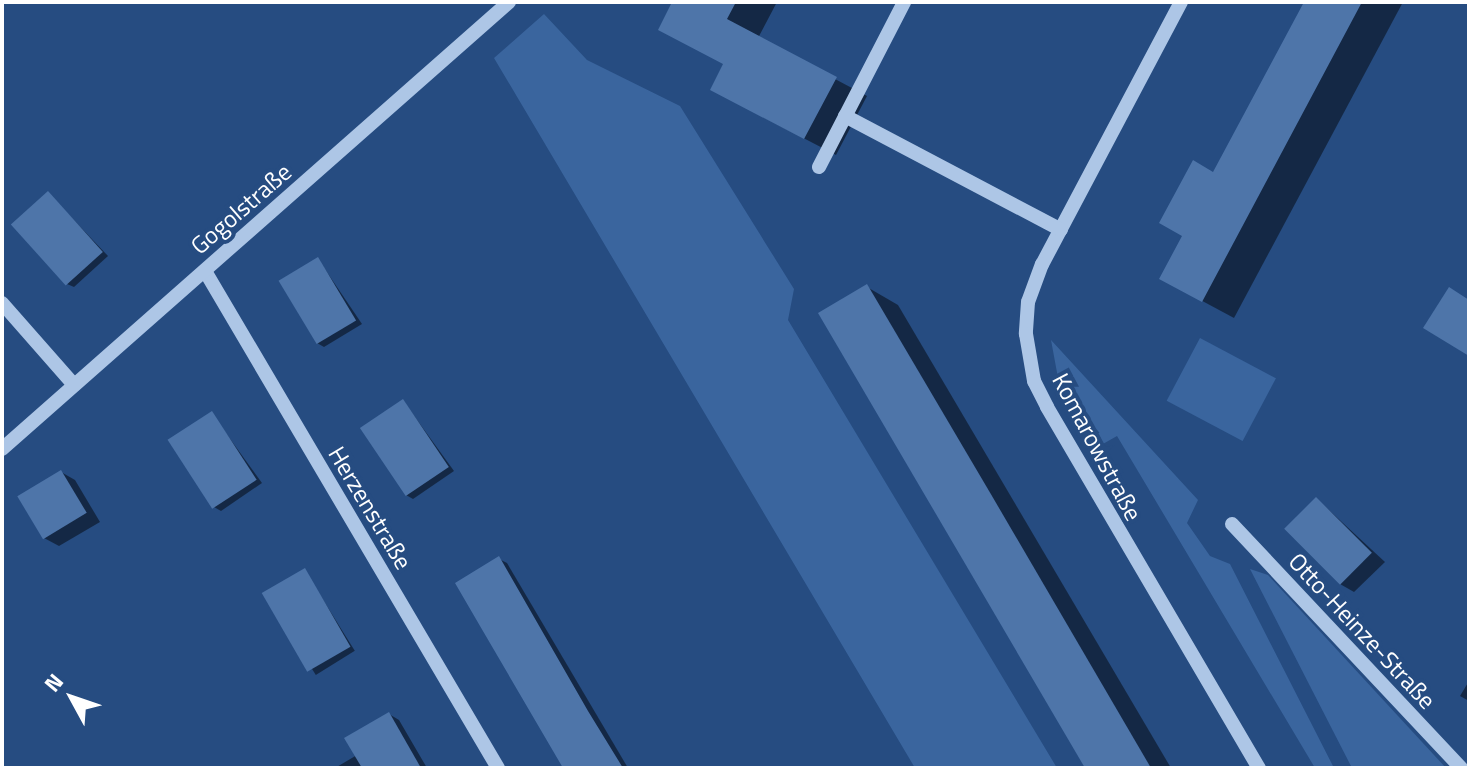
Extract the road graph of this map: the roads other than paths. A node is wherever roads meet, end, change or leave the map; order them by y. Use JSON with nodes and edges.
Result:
{"nodes":[{"id":1,"x":509,"y":2,"type":"edge"},
{"id":2,"x":904,"y":2,"type":"edge"},
{"id":3,"x":1181,"y":2,"type":"edge"},
{"id":4,"x":845,"y":116,"type":"junction"},
{"id":5,"x":819,"y":167,"type":"dead end"},
{"id":6,"x":1061,"y":230,"type":"junction"},
{"id":7,"x":205,"y":271,"type":"junction"},
{"id":8,"x":2,"y":303,"type":"edge"},
{"id":9,"x":74,"y":385,"type":"junction"},
{"id":10,"x":2,"y":449,"type":"edge"},
{"id":11,"x":1232,"y":524,"type":"dead end"},
{"id":12,"x":498,"y":768,"type":"edge"},
{"id":13,"x":1259,"y":768,"type":"edge"},
{"id":14,"x":1461,"y":768,"type":"edge"}],
"edges":[{"from":1,"to":7,"type":"street","name":"Gogolstraße"},
{"from":2,"to":4,"type":"street"},
{"from":3,"to":6,"type":"street","name":"Komarowstraße"},
{"from":4,"to":5,"type":"street"},
{"from":4,"to":6,"type":"street"},
{"from":6,"to":13,"type":"street","name":"Komarowstraße"},
{"from":7,"to":9,"type":"street","name":"Gogolstraße"},
{"from":7,"to":12,"type":"street","name":"Herzenstraße"},
{"from":8,"to":9,"type":"street"},
{"from":9,"to":10,"type":"street","name":"Gogolstraße"},
{"from":11,"to":14,"type":"street","name":"Otto-Heinze-Straße"}]}
